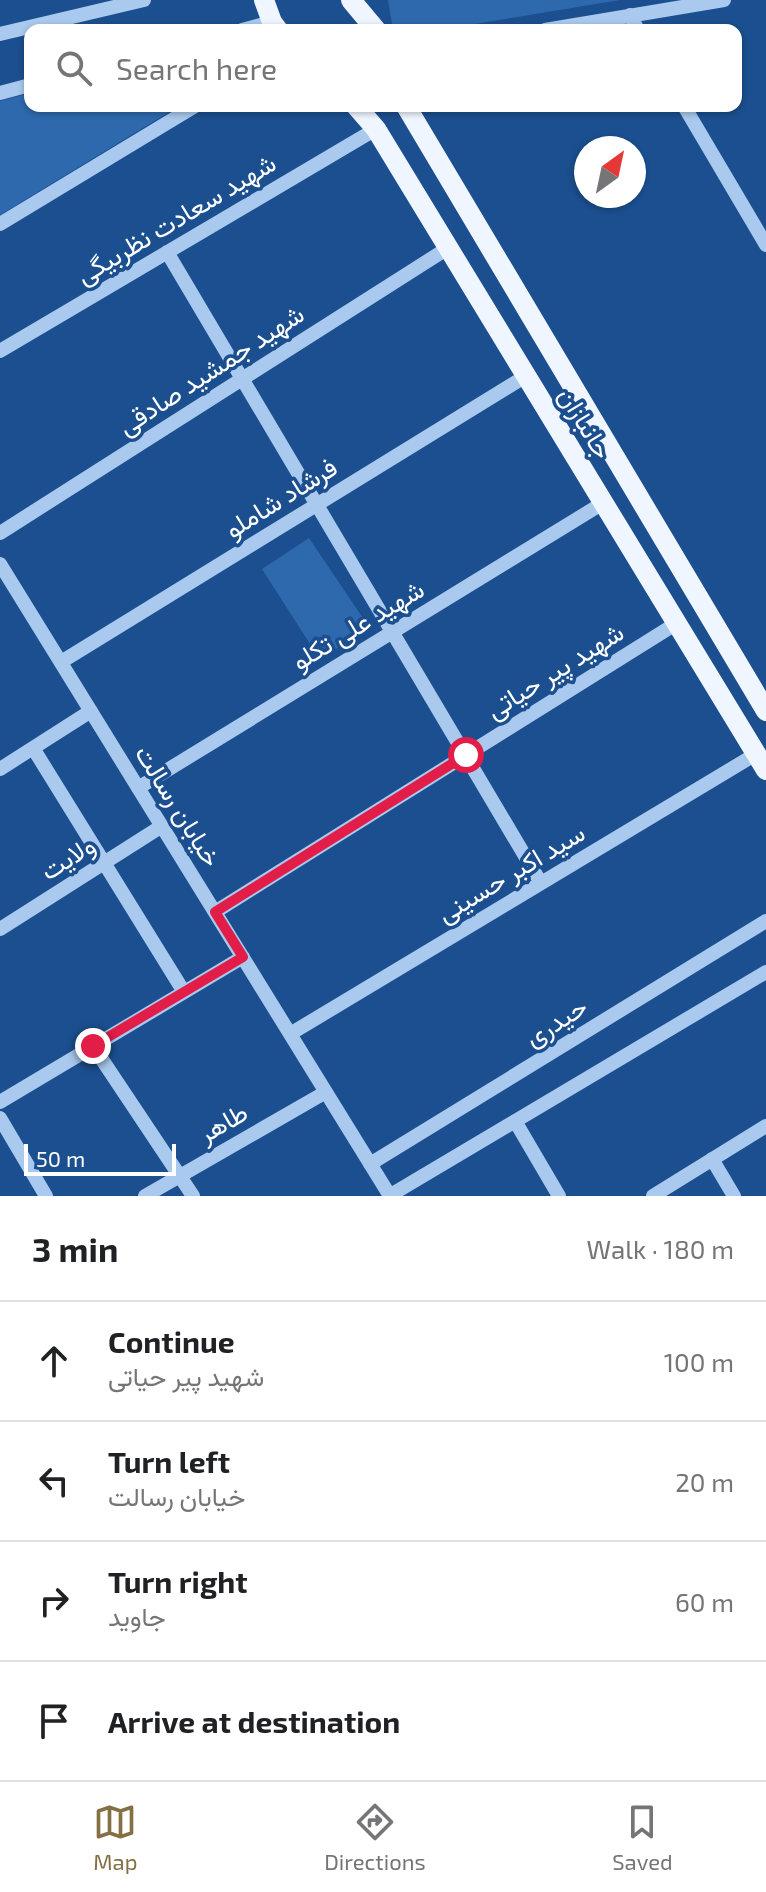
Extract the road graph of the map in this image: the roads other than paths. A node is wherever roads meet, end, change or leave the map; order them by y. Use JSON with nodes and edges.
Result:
{"nodes":[{"id":1,"x":144,"y":0,"type":"edge"},
{"id":2,"x":264,"y":0,"type":"edge"},
{"id":3,"x":351,"y":0,"type":"edge"},
{"id":4,"x":724,"y":0,"type":"edge"},
{"id":5,"x":630,"y":15,"type":"junction"},
{"id":6,"x":42,"y":24,"type":"edge"},
{"id":7,"x":274,"y":24,"type":"edge"},
{"id":8,"x":371,"y":24,"type":"edge"},
{"id":9,"x":579,"y":24,"type":"edge"},
{"id":10,"x":635,"y":24,"type":"edge"},
{"id":11,"x":24,"y":28,"type":"edge"},
{"id":12,"x":0,"y":34,"type":"edge"},
{"id":13,"x":24,"y":87,"type":"edge"},
{"id":14,"x":0,"y":93,"type":"edge"},
{"id":15,"x":185,"y":112,"type":"edge"},
{"id":16,"x":361,"y":112,"type":"edge"},
{"id":17,"x":410,"y":112,"type":"edge"},
{"id":18,"x":688,"y":112,"type":"edge"},
{"id":19,"x":376,"y":129,"type":"junction"},
{"id":20,"x":0,"y":224,"type":"edge"},
{"id":21,"x":766,"y":245,"type":"edge"},
{"id":22,"x":448,"y":248,"type":"junction"},
{"id":23,"x":167,"y":252,"type":"junction"},
{"id":24,"x":0,"y":351,"type":"edge"},
{"id":25,"x":526,"y":376,"type":"junction"},
{"id":26,"x":242,"y":379,"type":"junction"},
{"id":27,"x":603,"y":503,"type":"junction"},
{"id":28,"x":317,"y":504,"type":"junction"},
{"id":29,"x":0,"y":533,"type":"edge"},
{"id":30,"x":0,"y":564,"type":"edge"},
{"id":31,"x":677,"y":623,"type":"junction"},
{"id":32,"x":393,"y":632,"type":"junction"},
{"id":33,"x":61,"y":662,"type":"junction"},
{"id":34,"x":91,"y":711,"type":"junction"},
{"id":35,"x":766,"y":711,"type":"edge"},
{"id":36,"x":33,"y":748,"type":"junction"},
{"id":37,"x":466,"y":755,"type":"junction"},
{"id":38,"x":761,"y":762,"type":"edge"},
{"id":39,"x":0,"y":769,"type":"edge"},
{"id":40,"x":138,"y":788,"type":"junction"},
{"id":41,"x":162,"y":826,"type":"junction"},
{"id":42,"x":105,"y":862,"type":"junction"},
{"id":43,"x":541,"y":883,"type":"junction"},
{"id":44,"x":215,"y":912,"type":"junction"},
{"id":45,"x":766,"y":921,"type":"edge"},
{"id":46,"x":0,"y":929,"type":"edge"},
{"id":47,"x":243,"y":957,"type":"junction"},
{"id":48,"x":766,"y":972,"type":"edge"},
{"id":49,"x":184,"y":992,"type":"junction"},
{"id":50,"x":290,"y":1034,"type":"junction"},
{"id":51,"x":93,"y":1046,"type":"junction"},
{"id":52,"x":326,"y":1092,"type":"junction"},
{"id":53,"x":0,"y":1102,"type":"edge"},
{"id":54,"x":0,"y":1118,"type":"edge"},
{"id":55,"x":515,"y":1121,"type":"junction"},
{"id":56,"x":766,"y":1126,"type":"edge"},
{"id":57,"x":712,"y":1159,"type":"junction"},
{"id":58,"x":370,"y":1164,"type":"junction"},
{"id":59,"x":180,"y":1176,"type":"junction"},
{"id":60,"x":46,"y":1196,"type":"edge"},
{"id":61,"x":145,"y":1196,"type":"edge"},
{"id":62,"x":193,"y":1196,"type":"edge"},
{"id":63,"x":390,"y":1196,"type":"edge"},
{"id":64,"x":559,"y":1196,"type":"edge"},
{"id":65,"x":653,"y":1196,"type":"edge"},
{"id":66,"x":734,"y":1196,"type":"edge"}],
"edges":[{"from":1,"to":6,"type":"street"},
{"from":2,"to":7,"type":"main road"},
{"from":3,"to":8,"type":"main road"},
{"from":4,"to":5,"type":"street"},
{"from":5,"to":9,"type":"street"},
{"from":5,"to":10,"type":"street"},
{"from":11,"to":12,"type":"street"},
{"from":13,"to":14,"type":"street"},
{"from":15,"to":20,"type":"street"},
{"from":16,"to":19,"type":"main road","name":"جانبازان"},
{"from":17,"to":35,"type":"main road","name":"جانبازان"},
{"from":18,"to":21,"type":"street"},
{"from":19,"to":22,"type":"main road","name":"جانبازان"},
{"from":19,"to":23,"type":"street","name":"شهید سعادت نظربیگی"},
{"from":22,"to":25,"type":"main road","name":"جانبازان"},
{"from":22,"to":26,"type":"street","name":"شهید جمشید صادقی"},
{"from":23,"to":24,"type":"street","name":"شهید سعادت نظربیگی"},
{"from":23,"to":26,"type":"street"},
{"from":25,"to":27,"type":"main road","name":"جانبازان"},
{"from":25,"to":28,"type":"street","name":"فرشاد شاملو"},
{"from":26,"to":28,"type":"street"},
{"from":26,"to":29,"type":"street","name":"شهید جمشید صادقی"},
{"from":27,"to":31,"type":"main road","name":"جانبازان"},
{"from":27,"to":32,"type":"street","name":"شهید علی تکلو"},
{"from":28,"to":32,"type":"street"},
{"from":28,"to":33,"type":"street","name":"فرشاد شاملو"},
{"from":30,"to":33,"type":"street","name":"خیابان رسالت"},
{"from":31,"to":37,"type":"street","name":"شهید پیر حیاتی"},
{"from":31,"to":38,"type":"main road","name":"جانبازان"},
{"from":32,"to":37,"type":"street"},
{"from":32,"to":40,"type":"street","name":"شهید علی تکلو"},
{"from":33,"to":34,"type":"street","name":"خیابان رسالت"},
{"from":34,"to":36,"type":"street"},
{"from":34,"to":40,"type":"street","name":"خیابان رسالت"},
{"from":36,"to":39,"type":"street"},
{"from":36,"to":42,"type":"street"},
{"from":37,"to":43,"type":"street"},
{"from":37,"to":44,"type":"street","name":"شهید پیر حیاتی"},
{"from":38,"to":43,"type":"street","name":"سید اکبر حسینی"},
{"from":40,"to":41,"type":"street","name":"خیابان رسالت"},
{"from":41,"to":42,"type":"street","name":"ولایت"},
{"from":41,"to":44,"type":"street","name":"خیابان رسالت"},
{"from":42,"to":46,"type":"street","name":"ولایت"},
{"from":42,"to":49,"type":"street"},
{"from":43,"to":50,"type":"street","name":"سید اکبر حسینی"},
{"from":44,"to":47,"type":"street","name":"خیابان رسالت"},
{"from":45,"to":58,"type":"street","name":"حیدری"},
{"from":47,"to":49,"type":"street"},
{"from":47,"to":50,"type":"street","name":"خیابان رسالت"},
{"from":48,"to":55,"type":"street"},
{"from":49,"to":51,"type":"street"},
{"from":50,"to":52,"type":"street","name":"خیابان رسالت"},
{"from":51,"to":53,"type":"street"},
{"from":51,"to":59,"type":"street"},
{"from":52,"to":58,"type":"street","name":"خیابان رسالت"},
{"from":52,"to":59,"type":"street","name":"طاهر"},
{"from":54,"to":60,"type":"street"},
{"from":55,"to":63,"type":"street"},
{"from":55,"to":64,"type":"street"},
{"from":56,"to":57,"type":"street"},
{"from":57,"to":65,"type":"street"},
{"from":57,"to":66,"type":"street"},
{"from":58,"to":63,"type":"street","name":"خیابان رسالت"},
{"from":59,"to":61,"type":"street","name":"طاهر"},
{"from":59,"to":62,"type":"street"}]}
